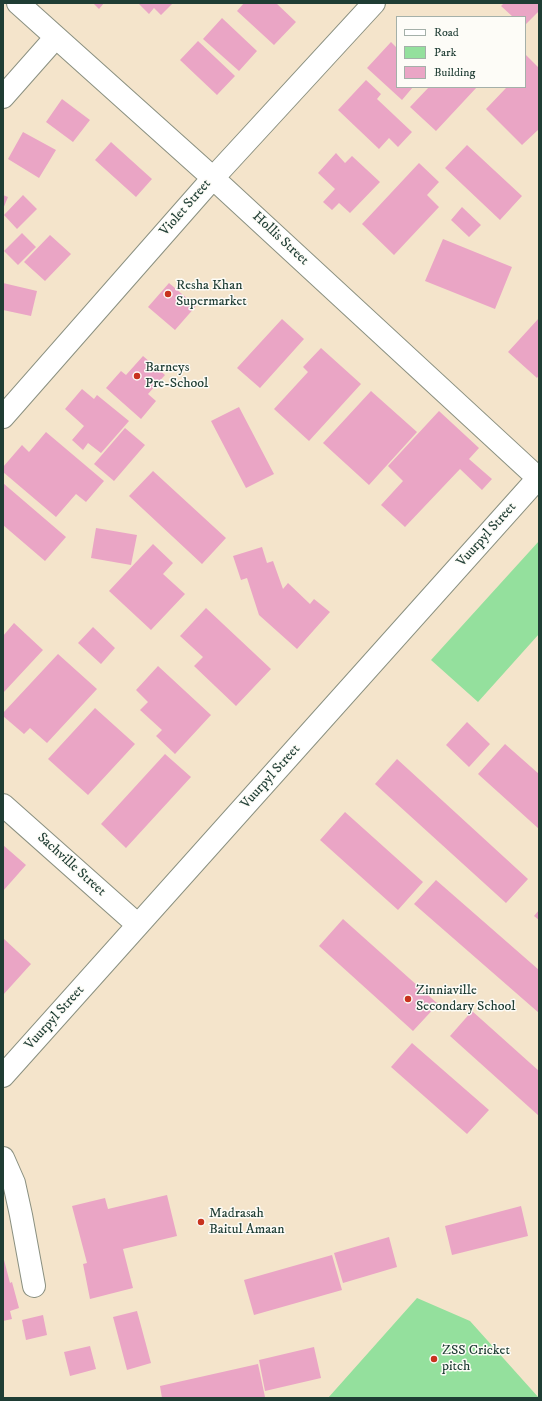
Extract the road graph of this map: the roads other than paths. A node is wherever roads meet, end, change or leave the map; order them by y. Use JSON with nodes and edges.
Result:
{"nodes":[{"id":1,"x":18,"y":3,"type":"edge"},
{"id":2,"x":374,"y":3,"type":"edge"},
{"id":3,"x":56,"y":37,"type":"junction"},
{"id":4,"x":3,"y":97,"type":"edge"},
{"id":5,"x":213,"y":178,"type":"junction"},
{"id":6,"x":3,"y":418,"type":"edge"},
{"id":7,"x":539,"y":478,"type":"edge"},
{"id":8,"x":3,"y":805,"type":"edge"},
{"id":9,"x":138,"y":925,"type":"junction"},
{"id":10,"x":3,"y":1076,"type":"edge"},
{"id":11,"x":3,"y":1158,"type":"edge"},
{"id":12,"x":34,"y":1286,"type":"dead end"}],
"edges":[{"from":1,"to":3,"type":"street","name":"Hollis Street"},
{"from":2,"to":5,"type":"street","name":"Violet Street"},
{"from":3,"to":4,"type":"street"},
{"from":3,"to":5,"type":"street","name":"Hollis Street"},
{"from":5,"to":6,"type":"street","name":"Violet Street"},
{"from":5,"to":7,"type":"street","name":"Hollis Street"},
{"from":7,"to":9,"type":"street","name":"Vuurpyl Street"},
{"from":8,"to":9,"type":"street","name":"Sachville Street"},
{"from":9,"to":10,"type":"street","name":"Vuurpyl Street"},
{"from":11,"to":12,"type":"street"}]}
